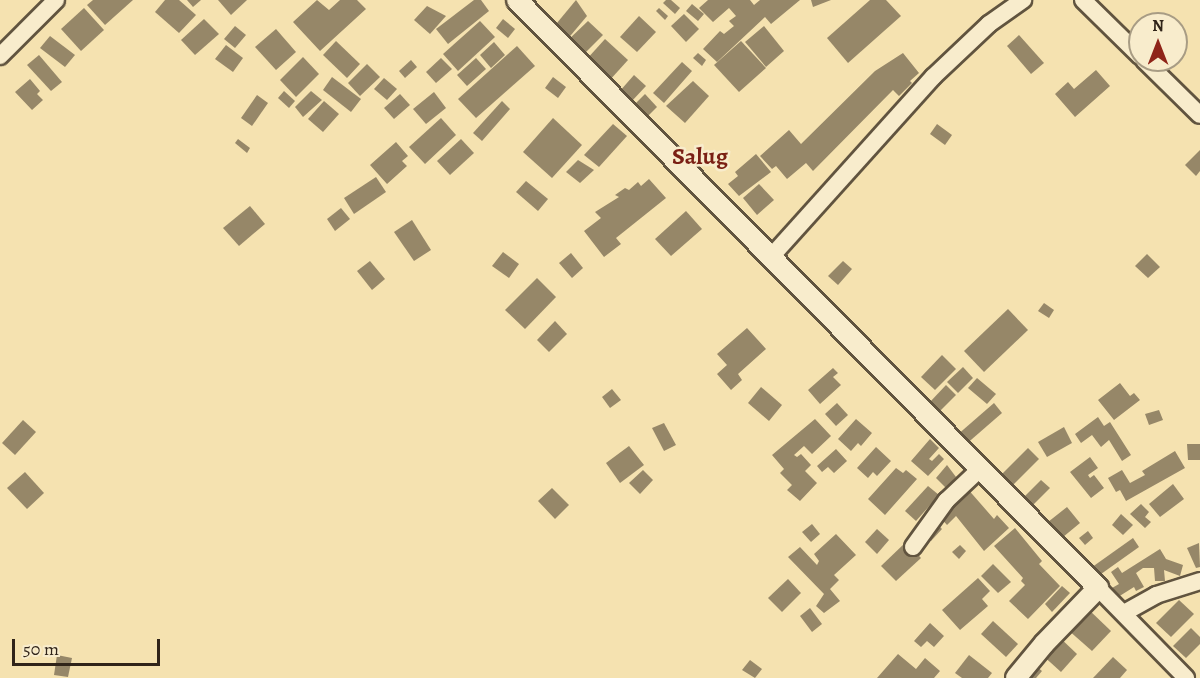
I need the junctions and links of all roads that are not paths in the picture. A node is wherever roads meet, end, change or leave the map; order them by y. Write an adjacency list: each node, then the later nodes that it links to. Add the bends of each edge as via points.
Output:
1 (56, 0): 6 (street)
2 (517, 0): 9 (street)
3 (1022, 0): 9 (street, via 988,24 933,77)
4 (1083, 0): 5 (street)
5 (1128, 44)
6 (0, 56)
7 (1156, 72): 8 (street)
8 (1200, 115)
9 (771, 257): 10 (street)
10 (980, 469): 11 (street, via 946,501); 13 (street)
11 (913, 547)
12 (1200, 581): 14 (street, via 1156,595)
13 (1098, 588): 14 (street); 15 (street)
14 (1124, 614): 16 (street)
15 (1016, 678)
16 (1186, 678)

